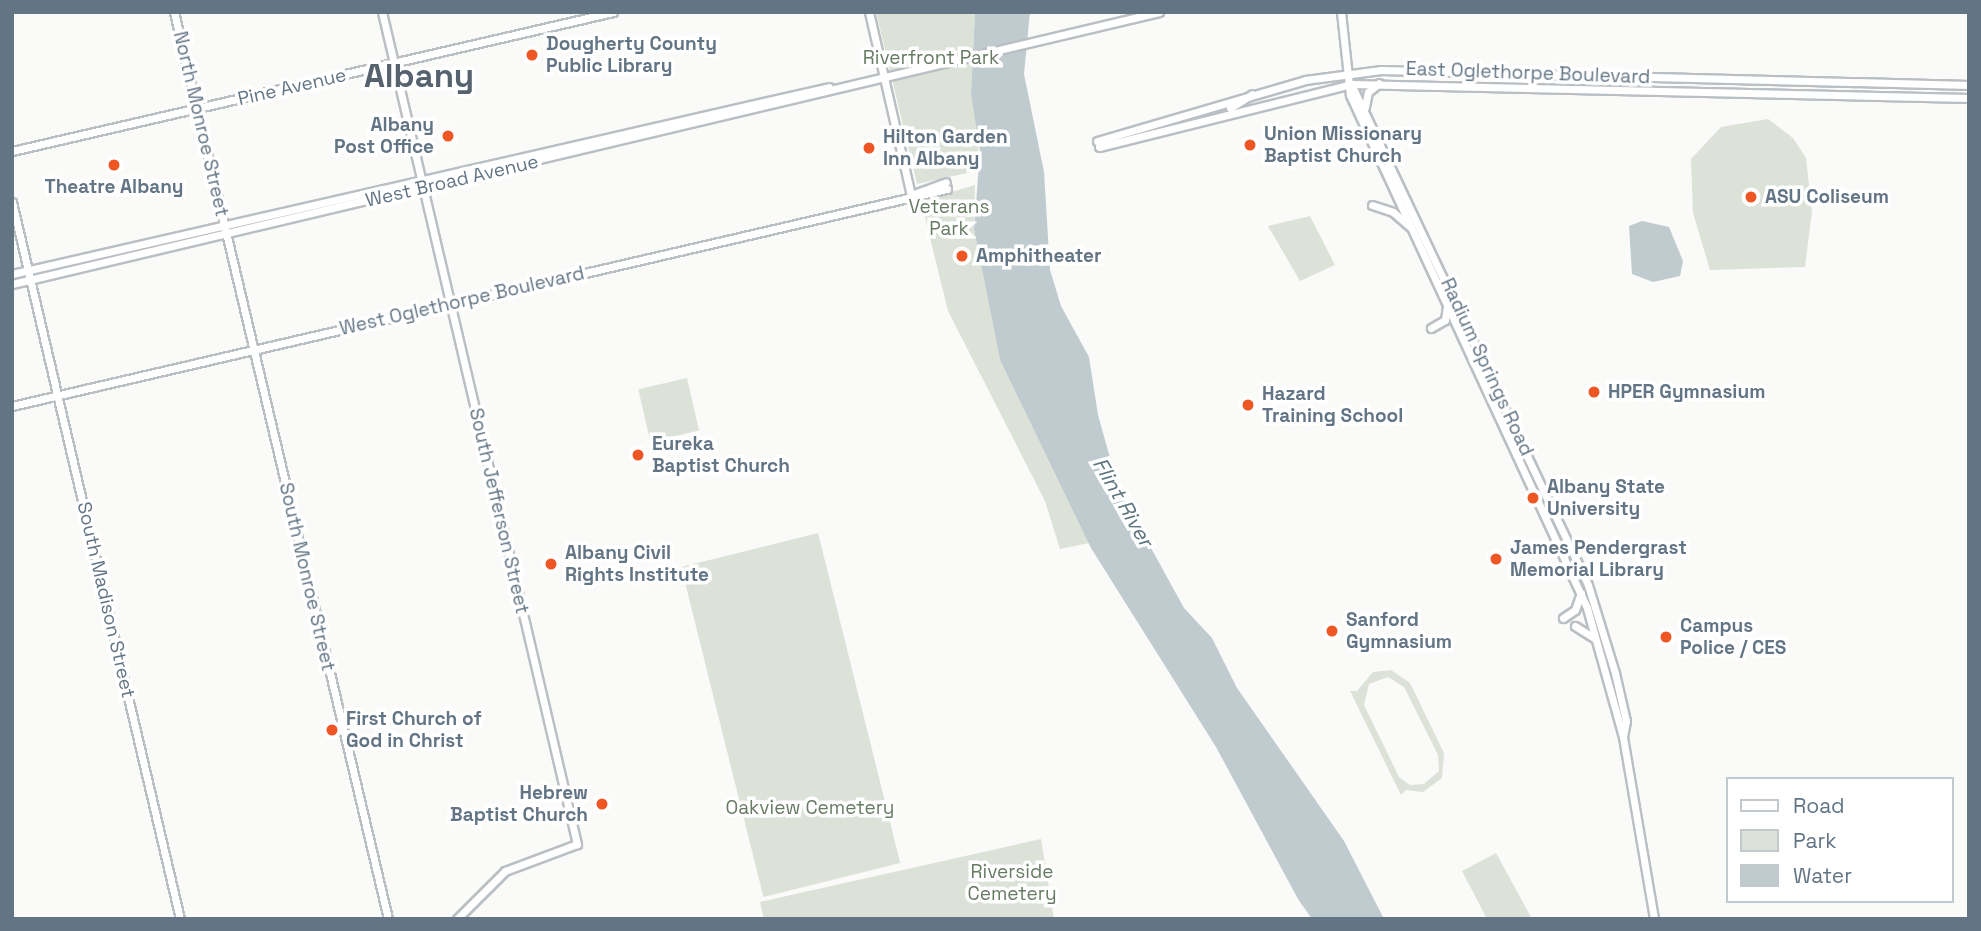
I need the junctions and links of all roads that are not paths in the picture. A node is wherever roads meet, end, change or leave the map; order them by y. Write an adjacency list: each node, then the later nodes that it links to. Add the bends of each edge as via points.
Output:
1 (174, 12): 16 (main road, North Monroe Street)
2 (382, 12): 7 (main road, South Jefferson Street)
3 (613, 12): 7 (main road, Pine Avenue)
4 (869, 12): 9 (main road)
5 (1159, 12): 9 (main road, West Broad Avenue)
6 (1341, 12): 8 (main road, Radium Springs Road)
7 (395, 63): 16 (main road, Pine Avenue); 19 (main road, South Jefferson Street)
8 (1348, 73): 11 (main road, Radium Springs Road); 12 (main road, East Oglethorpe Boulevard, via 1403,69); 13 (main road, East Oglethorpe Boulevard)
9 (886, 76): 19 (main road, West Broad Avenue); 21 (main road, West Broad Avenue); 22 (main road)
10 (1379, 82): 11 (main road, East Oglethorpe Boulevard); 14 (main road, East Oglethorpe Boulevard); 15 (main road, via 1368,92)
11 (1351, 84): 15 (main road, Radium Springs Road); 17 (main road, East Oglethorpe Boulevard); 26 (main road, Radium Springs Road, via 1350,95)
12 (1969, 85)
13 (1252, 94): 17 (main road, via 1247,102); 17 (main road, East Oglethorpe Boulevard, via 1098,144)
14 (1969, 98)
15 (1366, 107): 42 (main road, Radium Springs Road, via 1602,622 1626,721)
16 (197, 108): 18 (main road, Pine Avenue); 25 (main road, North Monroe Street)
17 (1196, 121)
18 (12, 151)
19 (421, 178): 21 (main road, South Jefferson Street); 25 (main road, West Broad Avenue)
20 (946, 186): 22 (main road)
21 (424, 188): 27 (main road, West Broad Avenue); 33 (main road, South Jefferson Street)
22 (911, 195): 33 (main road, West Oglethorpe Boulevard)
23 (12, 202): 28 (main road, South Madison Street)
24 (1372, 205): 26 (main road, via 1393,212)
25 (225, 223): 27 (main road, North Monroe Street); 28 (main road, West Broad Avenue)
26 (1412, 228): 32 (main road, Radium Springs Road)
27 (227, 235): 30 (main road, West Broad Avenue); 35 (main road, South Monroe Street)
28 (29, 269): 29 (main road, West Broad Avenue); 30 (main road, South Madison Street)
29 (12, 274)
30 (31, 280): 31 (main road, West Broad Avenue); 36 (main road, South Madison Street)
31 (12, 284)
32 (1446, 298): 34 (main road, via 1445,320); 38 (main road, Radium Springs Road)
33 (451, 303): 35 (main road, West Oglethorpe Boulevard); 45 (main road, South Jefferson Street, via 577,844 519,863 486,884)
34 (1431, 328)
35 (254, 350): 36 (main road, West Oglethorpe Boulevard); 44 (main road, South Monroe Street)
36 (59, 395): 37 (main road, West Oglethorpe Boulevard); 43 (main road, South Madison Street)
37 (12, 406)
38 (1581, 592): 39 (main road, via 1575,610); 41 (main road, Radium Springs Road)
39 (1563, 618)
40 (1575, 626): 41 (main road)
41 (1598, 642): 42 (main road, Radium Springs Road)
42 (1623, 737): 46 (main road, Radium Springs Road)
43 (180, 919)
44 (388, 919)
45 (457, 919)
46 (1654, 919)

